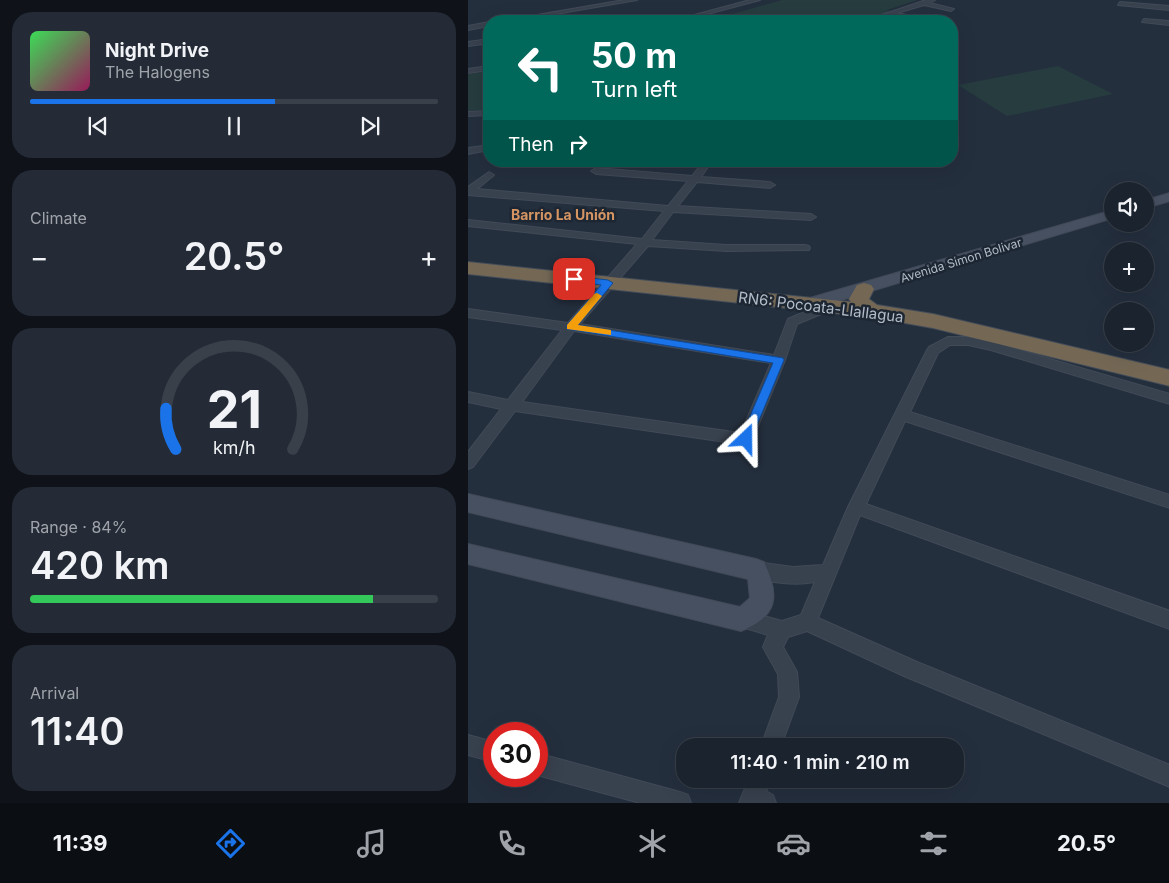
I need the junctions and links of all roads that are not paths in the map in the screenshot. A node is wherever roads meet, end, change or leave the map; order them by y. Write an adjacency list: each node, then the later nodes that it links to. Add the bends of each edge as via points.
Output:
1 (634, 0): 11 (street)
2 (744, 0): 17 (street)
3 (757, 0): 18 (street)
4 (766, 0): 19 (street)
5 (932, 0): 6 (street)
6 (924, 3): 10 (street); 12 (street)
7 (1151, 3): 8 (street); 9 (street)
8 (1120, 4)
9 (1170, 8)
10 (951, 9)
11 (552, 13): 14 (street); 15 (street)
12 (891, 13): 20 (street); 21 (street)
13 (678, 14): 16 (street)
14 (540, 15)
15 (554, 15)
16 (682, 15)
17 (689, 15)
18 (698, 15)
19 (712, 15)
20 (885, 15)
21 (900, 15)
22 (1144, 21): 23 (street)
23 (1170, 23)
24 (483, 25): 25 (street)
25 (468, 28)
26 (483, 42): 27 (street)
27 (468, 44)
28 (483, 69): 29 (street)
29 (468, 71)
30 (483, 113): 31 (street)
31 (468, 114)
32 (469, 148): 33 (street)
33 (483, 148)
34 (704, 167): 37 (street)
35 (596, 171): 37 (street)
36 (489, 175): 39 (street)
37 (695, 179): 38 (street); 42 (street)
38 (770, 185)
39 (468, 191): 42 (street)
40 (1170, 197): 41 (main road)
41 (1154, 202)
42 (672, 209): 43 (street); 46 (street)
43 (811, 217)
44 (1104, 217): 50 (main road, Avenida Simon Bolivar)
45 (468, 224): 46 (street)
46 (646, 242): 47 (street, via 726,249); 49 (street)
47 (806, 248)
48 (468, 268): 49 (highway, RN6: Pocoata-Llallagua)
49 (608, 283): 51 (highway, RN6: Pocoata-Llallagua); 54 (street)
50 (864, 289): 51 (main road, Avenida Simon Bolivar); 52 (highway, via 859,299)
51 (819, 305): 52 (highway, RN6: Pocoata-Llallagua); 55 (street, via 792,322)
52 (871, 312): 56 (highway, RN6: Pocoata-Llallagua, via 933,321)
53 (468, 313): 54 (street)
54 (571, 327): 55 (street); 59 (street)
55 (779, 360): 59 (street, via 746,439)
56 (1170, 378)
57 (468, 397): 59 (street)
58 (1170, 399): 60 (street, via 992,346 948,341 933,350)
59 (513, 406): 61 (street)
60 (902, 414): 62 (street); 64 (street)
61 (468, 463)
62 (1170, 502)
63 (468, 503): 66 (main road)
64 (856, 507): 67 (street); 69 (street)
65 (468, 554): 68 (street)
66 (756, 570): 67 (street, via 811,576); 68 (street, via 763,585 763,597 754,613)
67 (829, 571): 70 (street)
68 (741, 619): 71 (street)
69 (1170, 620)
70 (807, 622): 71 (street); 76 (street, via 911,669)
71 (782, 630): 72 (street, via 772,647 787,672 789,697)
72 (774, 738)
73 (468, 745): 74 (street)
74 (483, 749)
75 (548, 767): 77 (street)
76 (1170, 776)
77 (680, 803)

